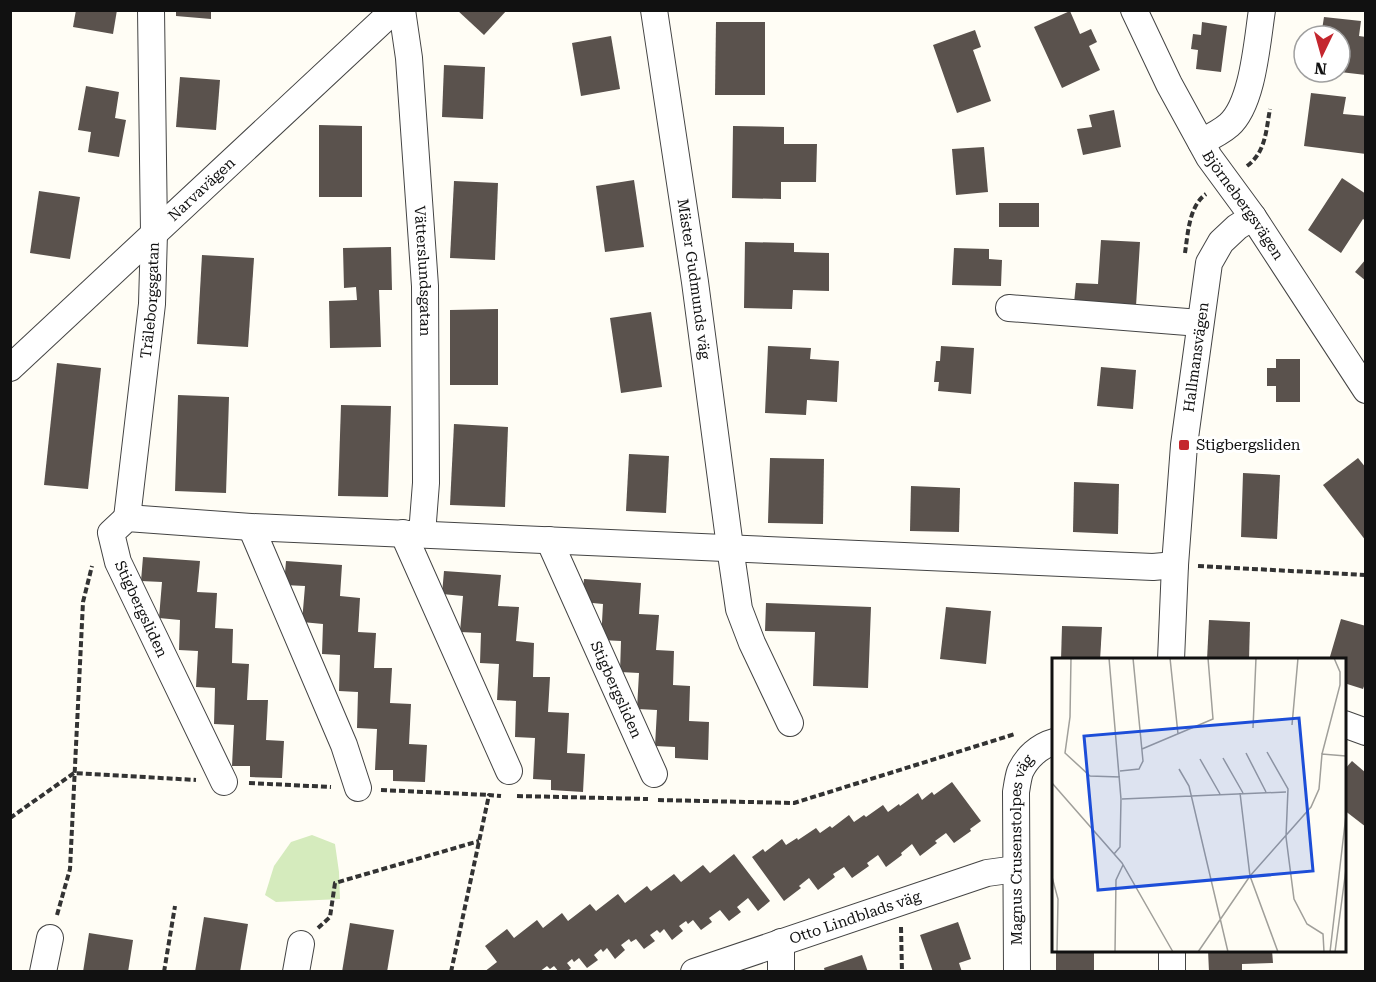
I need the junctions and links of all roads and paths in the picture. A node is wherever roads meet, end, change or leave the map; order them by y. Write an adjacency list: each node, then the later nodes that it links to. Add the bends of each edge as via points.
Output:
1 (151, 10): 9 (street, Träleborgsgatan)
2 (394, 10): 9 (street, Narvavägen)
3 (402, 10): 16 (street, Vätterslundsgatan, via 410,58 425,286 426,483)
4 (654, 10): 18 (street, Mäster Gudmunds väg)
5 (1134, 10): 7 (street, Björnebergsvägen)
6 (1262, 10): 7 (street, via 1244,103 1230,124)
7 (1201, 142): 8 (street, Björnebergsvägen)
8 (1253, 217): 11 (street, Hallmansvägen, via 1221,242 1209,263); 13 (street, Björnebergsvägen)
9 (154, 233): 12 (street, Narvavägen); 14 (street, Träleborgsgatan, via 152,304)
10 (1009, 308): 11 (street)
11 (1200, 323): 20 (street, Hallmansvägen)
12 (10, 368)
13 (1363, 383)
14 (127, 518): 15 (street); 29 (street, Stigbergsliden, via 111,533 118,562)
15 (251, 527): 16 (street); 31 (street, via 344,745)
16 (412, 533): 17 (street); 30 (street)
17 (549, 540): 18 (street); 28 (street, Stigbergsliden)
18 (730, 548): 20 (street); 23 (street, via 740,609)
19 (94, 559): 27 (path, via 84,602)
20 (1174, 565): 21 (path); 22 (street, Hallmansvägen)
21 (1365, 575)
22 (1171, 658)
23 (790, 723)
24 (1346, 725): 25 (street)
25 (1365, 732)
26 (1047, 745): 30 (path, via 1020,732 794,803); 36 (street, Magnus Crusenstolpes väg, via 1031,755 1021,771 1016,792)
27 (74, 773): 29 (path); 34 (path); 39 (path, via 70,869)
28 (654, 774)
29 (224, 782): 31 (path)
30 (504, 784): 32 (path)
31 (358, 788): 32 (path)
32 (489, 795): 33 (path); 35 (path)
33 (501, 795)
34 (10, 818)
35 (479, 841): 41 (path, via 336,883 330,917); 46 (path)
36 (1016, 869): 37 (street, Otto Lindblads väg, via 987,873); 50 (street, Magnus Crusenstolpes väg)
37 (900, 902): 40 (street, Otto Lindblads väg); 49 (path)
38 (175, 906): 44 (path)
39 (50, 938): 43 (street)
40 (780, 942): 47 (street, Otto Lindblads väg); 48 (street)
41 (301, 944): 45 (street)
42 (1172, 952): 51 (street)
43 (43, 972)
44 (164, 972)
45 (296, 972)
46 (451, 972)
47 (694, 972)
48 (781, 972)
49 (902, 972)
50 (1017, 972)
51 (1172, 972)

